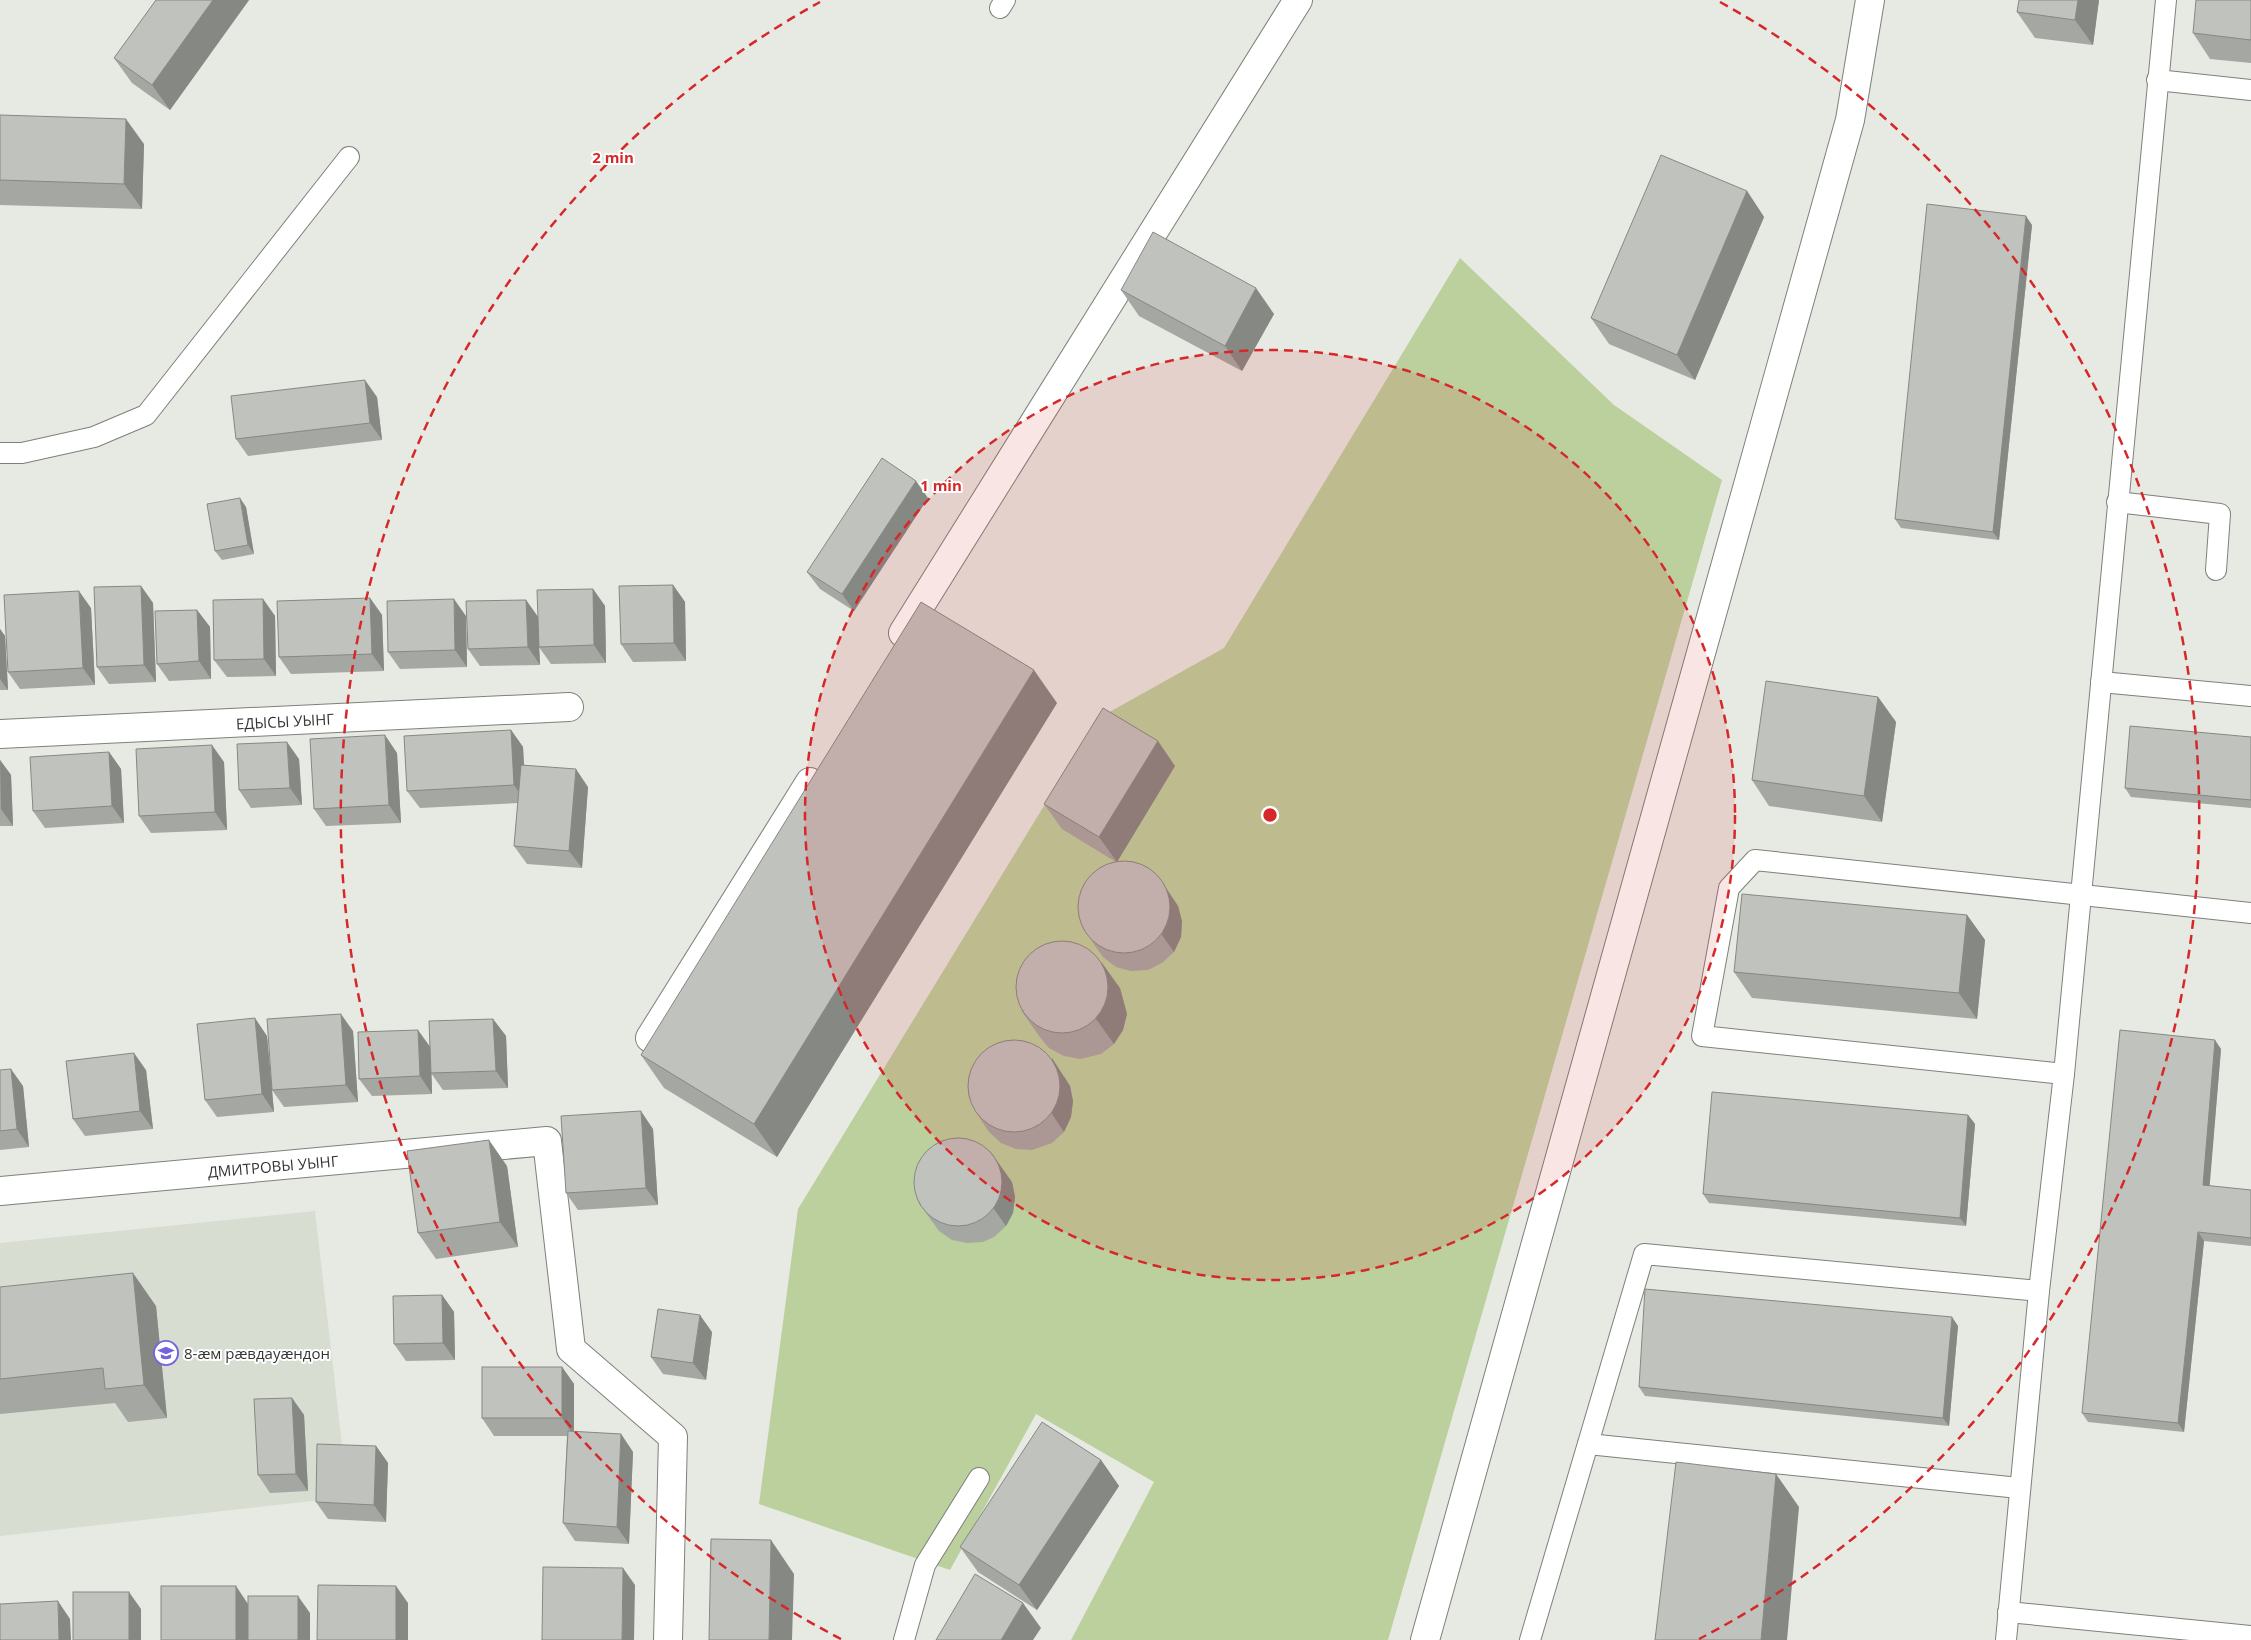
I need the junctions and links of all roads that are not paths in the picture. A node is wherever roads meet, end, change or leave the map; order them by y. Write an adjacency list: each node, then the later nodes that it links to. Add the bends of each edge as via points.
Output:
1 (1298, 0): 10 (street)
2 (1870, 0): 29 (street, via 1850,120)
3 (2166, 0): 4 (lane)
4 (2157, 80): 5 (lane); 8 (lane)
5 (2251, 90)
6 (349, 157): 7 (lane, via 146,415 94,438 22,453)
7 (0, 453)
8 (2117, 502): 9 (lane, via 2220,514); 11 (lane)
9 (2216, 570)
10 (887, 658)
11 (2101, 682): 12 (lane); 16 (lane)
12 (2251, 696)
13 (569, 707): 14 (street, ЕДЫСЫ УЫНГ)
14 (0, 734)
15 (824, 759): 18 (street)
16 (2080, 896): 17 (lane); 19 (lane); 19 (lane, via 1755,860 1729,888 1702,1036)
17 (2251, 913)
18 (650, 1038)
19 (2064, 1074): 21 (lane)
20 (0, 1191): 27 (street, ДМИТРОВЫ УЫНГ, via 546,1142 572,1349 673,1437)
21 (2039, 1290): 22 (lane, via 1644,1254); 24 (lane)
22 (1588, 1444): 24 (lane); 30 (lane)
23 (979, 1478): 28 (lane, via 925,1565)
24 (2019, 1488): 25 (lane)
25 (2008, 1612): 26 (lane); 31 (lane)
26 (2251, 1636)
27 (668, 1640)
28 (904, 1640)
29 (1425, 1640)
30 (1530, 1640)
31 (2006, 1640)

